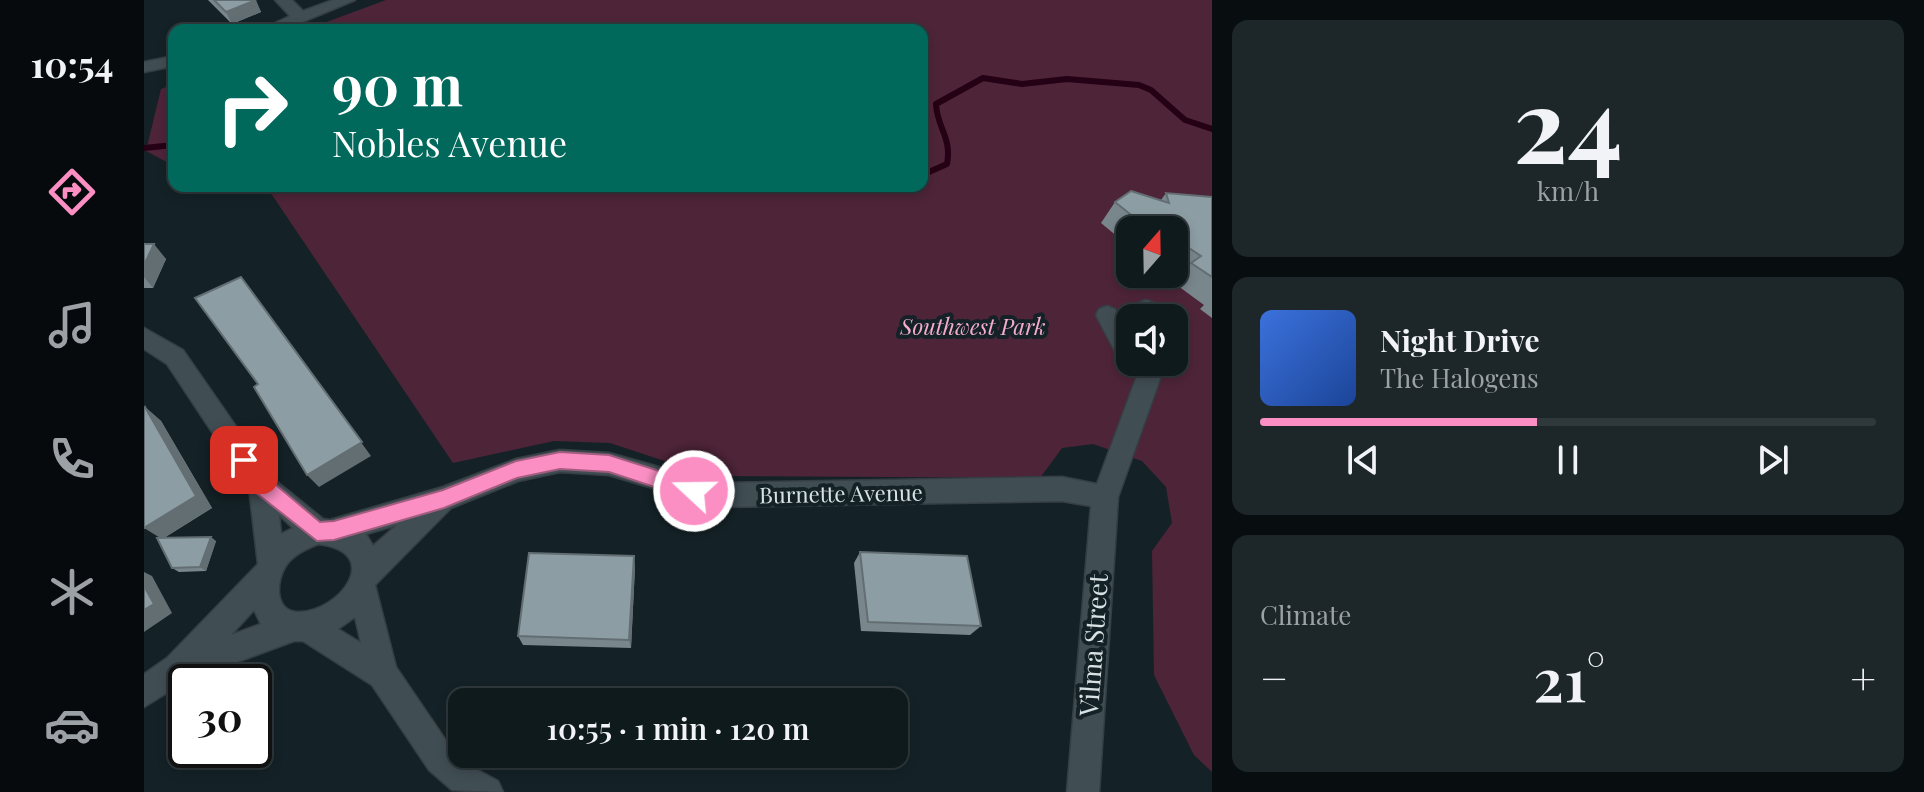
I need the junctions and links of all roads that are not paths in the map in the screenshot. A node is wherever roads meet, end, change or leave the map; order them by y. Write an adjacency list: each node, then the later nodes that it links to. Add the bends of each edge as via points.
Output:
1 (283, 0): 3 (street)
2 (347, 0): 3 (street)
3 (301, 18): 4 (street)
4 (284, 24)
5 (168, 62): 6 (street)
6 (144, 67)
7 (1107, 315): 8 (street)
8 (1116, 332)
9 (144, 337): 11 (street, via 175,357)
10 (1148, 376): 12 (street, Vilma Street)
11 (262, 485): 14 (street); 15 (street)
12 (1105, 497): 13 (street, Burnette Avenue, via 1062,489 716,495 609,464 560,461 516,470); 24 (street, Vilma Street)
13 (444, 499): 14 (street, Burnette Avenue); 16 (street, Burnette Avenue)
14 (325, 531): 15 (street, via 284,548); 16 (street, via 348,535 359,545 365,557)
15 (268, 572): 17 (street, via 263,597 268,611 278,621); 18 (street)
16 (364, 579): 17 (street, via 340,614); 20 (street)
17 (300, 627): 19 (street); 20 (street)
18 (183, 664)
19 (193, 664)
20 (383, 674): 23 (street, via 440,759)
21 (168, 676): 22 (street)
22 (144, 692)
23 (487, 792)
24 (1083, 792)

